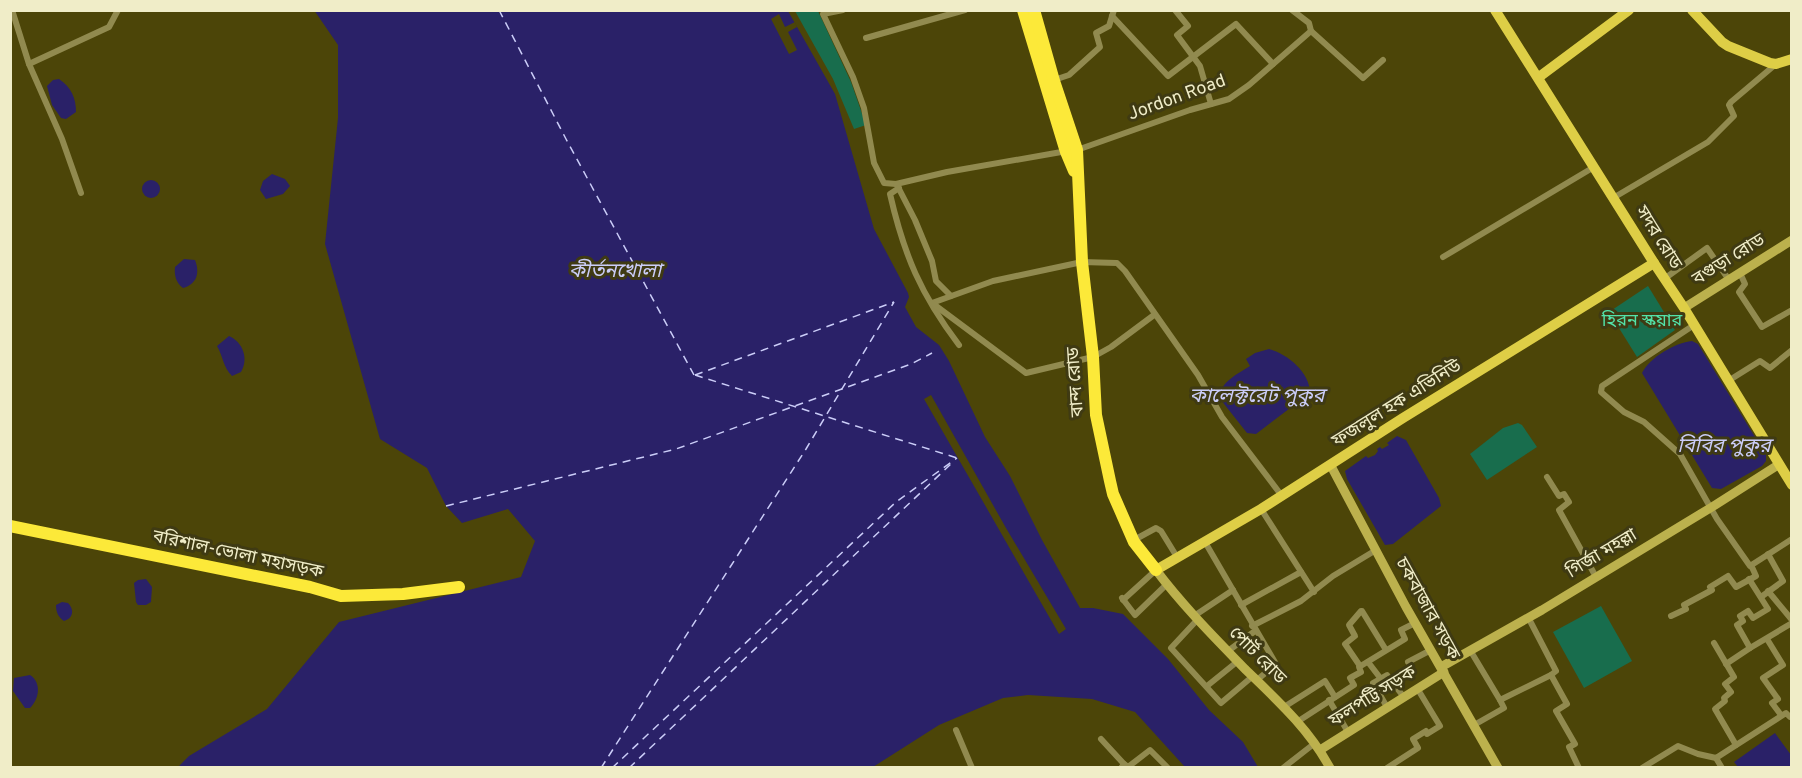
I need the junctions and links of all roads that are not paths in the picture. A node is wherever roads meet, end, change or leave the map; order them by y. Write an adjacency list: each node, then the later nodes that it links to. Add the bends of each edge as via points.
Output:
1 (12, 10): 18 (street)
2 (118, 10): 18 (street, via 109,27)
3 (843, 10): 26 (street, via 823,15 857,87 874,163 884,183)
4 (965, 10): 14 (street)
5 (1023, 10): 24 (highway, বান্দ রোড)
6 (1034, 10): 22 (highway, বান্দ রোড)
7 (1175, 10): 15 (street, via 1188,26 1177,35)
8 (1292, 10): 13 (street, via 1309,23)
9 (1495, 10): 21 (main road, সদর রোড)
10 (1629, 10): 21 (main road)
11 (1692, 10): 20 (main road, via 1722,42)
12 (1113, 13): 15 (street, via 1168,76); 22 (street, via 1109,26 1095,33 1100,47 1069,75)
13 (1311, 31): 17 (street, via 1363,78); 19 (street, Jordon Road)
14 (866, 38)
15 (1194, 58): 19 (street, via 1236,24); 23 (street)
16 (1791, 59): 20 (main road)
17 (1383, 60)
18 (30, 64): 27 (street)
19 (1274, 64): 23 (street, Jordon Road, via 1229,99)
20 (1776, 64): 28 (street, via 1731,102 1734,116 1708,142)
21 (1539, 77): 25 (main road, সদর রোড)
22 (1054, 81): 24 (highway, বান্দ রোড)
23 (1211, 104): 24 (street, Jordon Road)
24 (1071, 151): 26 (street, Jordon Road, via 947,172); 31 (highway, বান্দ রোড, via 1077,178)
25 (1594, 167): 28 (main road, সদর রোড); 30 (street)
26 (897, 186): 36 (street, via 932,261 936,281); 37 (street, via 890,194 898,231 922,291)
27 (81, 193)
28 (1613, 198): 32 (main road, সদর রোড)
29 (1791, 240): 33 (main road, বগুড়া রোড)
30 (1443, 257)
31 (1082, 262): 36 (street, via 993,281); 40 (street, via 1117,263); 44 (highway, বান্দ রোড)
32 (1654, 263): 34 (main road, সদর রোড); 47 (main road, ফজলুল হক এভিনিউ)
33 (1740, 273): 35 (main road, বগুড়া রোড); 39 (street, via 1745,284 1739,292 1762,327)
34 (1664, 279): 35 (street, via 1707,248); 38 (main road, সদর রোড)
35 (1729, 280): 38 (main road, বগুড়া রোড)
36 (951, 296): 37 (street)
37 (932, 303): 42 (street); 44 (street, via 1026,373)
38 (1684, 308): 41 (main road, সদর রোড)
39 (1791, 310)
40 (1154, 315): 44 (street); 50 (street, via 1198,375 1222,417)
41 (1694, 325): 45 (main road, সদর রোড); 51 (street, via 1600,389 1605,398 1644,422 1680,454)
42 (959, 345)
43 (1791, 350): 45 (street, via 1770,368 1760,361)
44 (1093, 357): 55 (highway, বান্দ রোড, via 1096,415 1111,487)
45 (1728, 381): 46 (main road, সদর রোড)
46 (1778, 465): 49 (main road, সদর রোড); 51 (main road, গির্জা মহল্লা)
47 (1331, 466): 50 (main road, ফজলুল হক এভিনিউ); 57 (main road, চকবাজার সড়ক)
48 (1547, 477): 63 (street, via 1559,496 1564,494 1569,502 1559,510)
49 (1791, 485)
50 (1282, 496): 52 (main road, ফজলুল হক এভিনিউ)
51 (1712, 507): 60 (street); 63 (main road, গির্জা মহল্লা)
52 (1261, 510): 56 (main road, ফজলুল হক এভিনিউ); 62 (street)
53 (10, 526): 66 (highway, বরিশাল-ভোলা মহাসড়ক, via 341,596)
54 (1791, 539): 58 (street)
55 (1133, 541): 59 (street, via 1156,528); 61 (highway, বান্দ রোড)
56 (1205, 542): 59 (main road, ফজলুল হক এভিনিউ); 67 (street)
57 (1376, 550): 69 (street); 75 (main road, চকবাজার সড়ক)
58 (1768, 554): 60 (street); 68 (street, via 1783,581)
59 (1178, 558): 61 (main road, ফজলুল হক এভিনিউ)
60 (1751, 565): 64 (street, via 1756,576)
61 (1156, 570): 65 (main road, পোর্ট রোড); 65 (street, via 1122,599 1135,615)
62 (1301, 572): 69 (street); 71 (street)
63 (1596, 577): 74 (main road, গির্জা মহল্লা)
64 (1749, 579): 70 (street); 72 (street, via 1736,587 1728,576)
65 (1167, 584): 73 (main road, পোর্ট রোড)
66 (459, 587)
67 (1233, 591): 71 (street); 73 (street)
68 (1768, 591): 70 (street); 76 (street)
69 (1314, 592): 77 (street)
70 (1761, 597): 80 (street, via 1768,609 1753,618 1748,611 1740,616 1743,621 1737,625)
71 (1241, 605): 77 (street)
72 (1671, 616)
73 (1196, 617): 84 (main road, পোর্ট রোড); 94 (street, via 1171,648)
74 (1528, 617): 83 (main road, গির্জা মহল্লা); 91 (street, via 1556,671)
75 (1415, 623): 81 (street, via 1401,630 1404,639); 82 (main road, চকবাজার সড়ক)
76 (1791, 623): 78 (street)
77 (1253, 628): 84 (street); 92 (street, via 1276,664)
78 (1767, 639): 80 (street); 101 (street, via 1783,665 1763,678 1778,699 1772,703)
79 (1714, 643): 88 (street)
80 (1750, 648): 88 (street)
81 (1386, 650): 86 (street); 89 (street, via 1361,611 1349,625 1355,636 1345,644)
82 (1431, 650): 87 (street); 90 (main road, চকবাজার সড়ক)
83 (1470, 650): 90 (main road, গির্জা মহল্লা); 98 (street)
84 (1228, 651): 85 (main road, পোর্ট রোড)
85 (1238, 661): 92 (main road, পোর্ট রোড); 94 (street)
86 (1368, 662): 89 (street); 93 (street)
87 (1408, 662)
88 (1726, 664): 108 (street, via 1734,677 1725,684 1731,692 1714,709)
89 (1360, 666): 97 (street, via 1361,672 1350,678 1354,685)
90 (1442, 670): 95 (main road, ফলপট্টি সড়ক); 104 (main road, চকবাজার সড়ক)
91 (1551, 675): 98 (street); 119 (street, via 1567,704 1556,711 1575,744 1569,747)
92 (1255, 678): 94 (street, via 1221,703); 99 (main road, পোর্ট রোড)
93 (1381, 679): 96 (street, via 1387,675); 100 (street, via 1373,683)
94 (1207, 686)
95 (1416, 688): 96 (main road, ফলপট্টি সড়ক); 117 (street, via 1440,726 1413,739 1418,748)
96 (1403, 696): 100 (main road, ফলপট্টি সড়ক)
97 (1332, 698): 99 (street, via 1325,681); 103 (street); 106 (street)
98 (1500, 700): 104 (street, via 1504,708)
99 (1284, 707): 103 (main road, পোর্ট রোড)
100 (1387, 707): 106 (main road, ফলপট্টি সড়ক)
101 (1782, 715): 102 (street); 108 (street)
102 (1791, 716)
103 (1297, 722): 109 (main road, পোর্ট রোড)
104 (1474, 725): 118 (main road, চকবাজার সড়ক)
105 (956, 730): 113 (street)
106 (1348, 732): 109 (main road, ফলপট্টি সড়ক)
107 (1101, 739): 111 (street)
108 (1736, 745): 110 (street)
109 (1317, 747): 115 (street); 116 (main road, পোর্ট রোড)
110 (1716, 758): 112 (street, via 1678,746); 120 (street)
111 (1123, 766): 114 (street, via 1150,750)
112 (1647, 766)
113 (972, 768)
114 (1168, 768)
115 (1283, 768)
116 (1330, 768)
117 (1387, 768)
118 (1498, 768)
119 (1579, 768)
120 (1722, 768)

